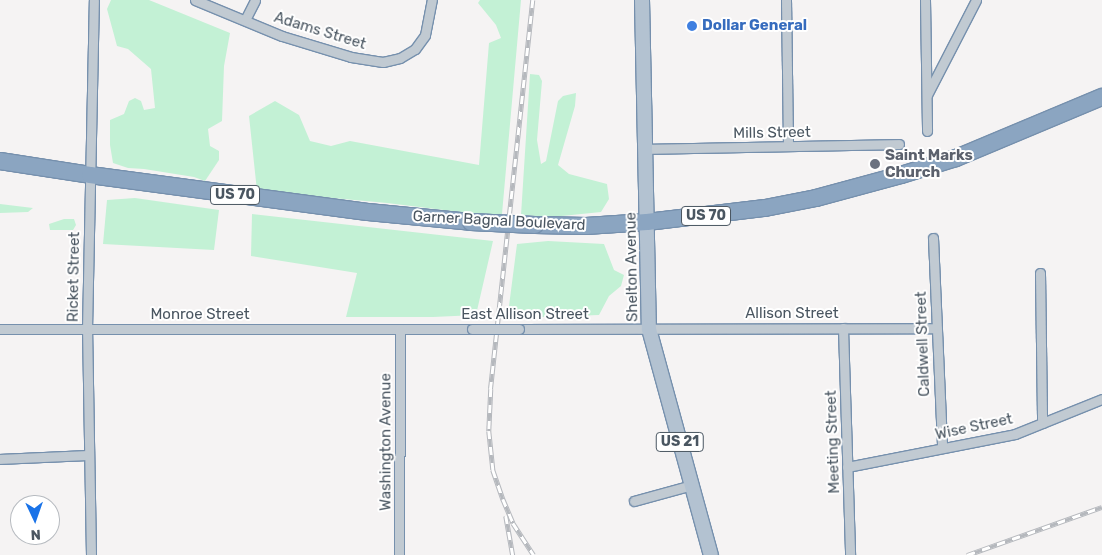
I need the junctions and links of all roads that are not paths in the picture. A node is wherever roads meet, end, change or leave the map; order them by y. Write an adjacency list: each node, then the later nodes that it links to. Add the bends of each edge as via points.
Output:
1 (94, 0): 17 (street, Ricket Street)
2 (195, 0): 9 (street, Adams Street)
3 (255, 0): 9 (street)
4 (432, 0): 9 (street, Adams Street, via 425,35 415,49 400,58 383,62 321,48)
5 (642, 0): 15 (main road, Shelton Avenue / US 21)
6 (786, 0): 14 (street)
7 (926, 0): 10 (street)
8 (976, 0): 10 (street)
9 (245, 20)
10 (927, 96): 12 (street)
11 (1102, 97): 18 (highway, Garner Bagnal Boulevard / US 70, via 983,148 901,176 765,208)
12 (927, 132)
13 (899, 144): 14 (street, Mills Street)
14 (788, 146): 15 (street, Mills Street)
15 (646, 149): 18 (main road, Shelton Avenue / US 21)
16 (0, 161): 17 (highway, Garner Bagnal Boulevard / US 70)
17 (90, 176): 18 (highway, Garner Bagnal Boulevard / US 70, bridge, via 471,222 586,226); 24 (street, Ricket Street)
18 (647, 222): 26 (main road, Shelton Avenue / US 21)
19 (933, 238): 22 (street, Caldwell Street)
20 (1040, 273): 28 (street)
21 (843, 328): 22 (street, Allison Street); 26 (street, Allison Street); 32 (street, Meeting Street)
22 (936, 328): 29 (street, Caldwell Street)
23 (0, 329): 24 (street, Monroe Street)
24 (87, 329): 25 (street, Monroe Street); 30 (street, Ricket Street)
25 (400, 329): 26 (street, East Allison Street, bridge); 36 (street, Washington Avenue)
26 (649, 329): 33 (main road, Shelton Avenue / US 21)
27 (1102, 399): 28 (street, Wise Street)
28 (1042, 423): 29 (street, Wise Street, via 1009,435)
29 (942, 448): 32 (street, Wise Street)
30 (89, 455): 31 (street); 35 (street, Ricket Street)
31 (0, 459)
32 (847, 467): 38 (street, Meeting Street)
33 (692, 485): 34 (street); 37 (main road, Shelton Avenue / US 21)
34 (634, 501)
35 (91, 555)
36 (400, 555)
37 (710, 555)
38 (850, 555)

